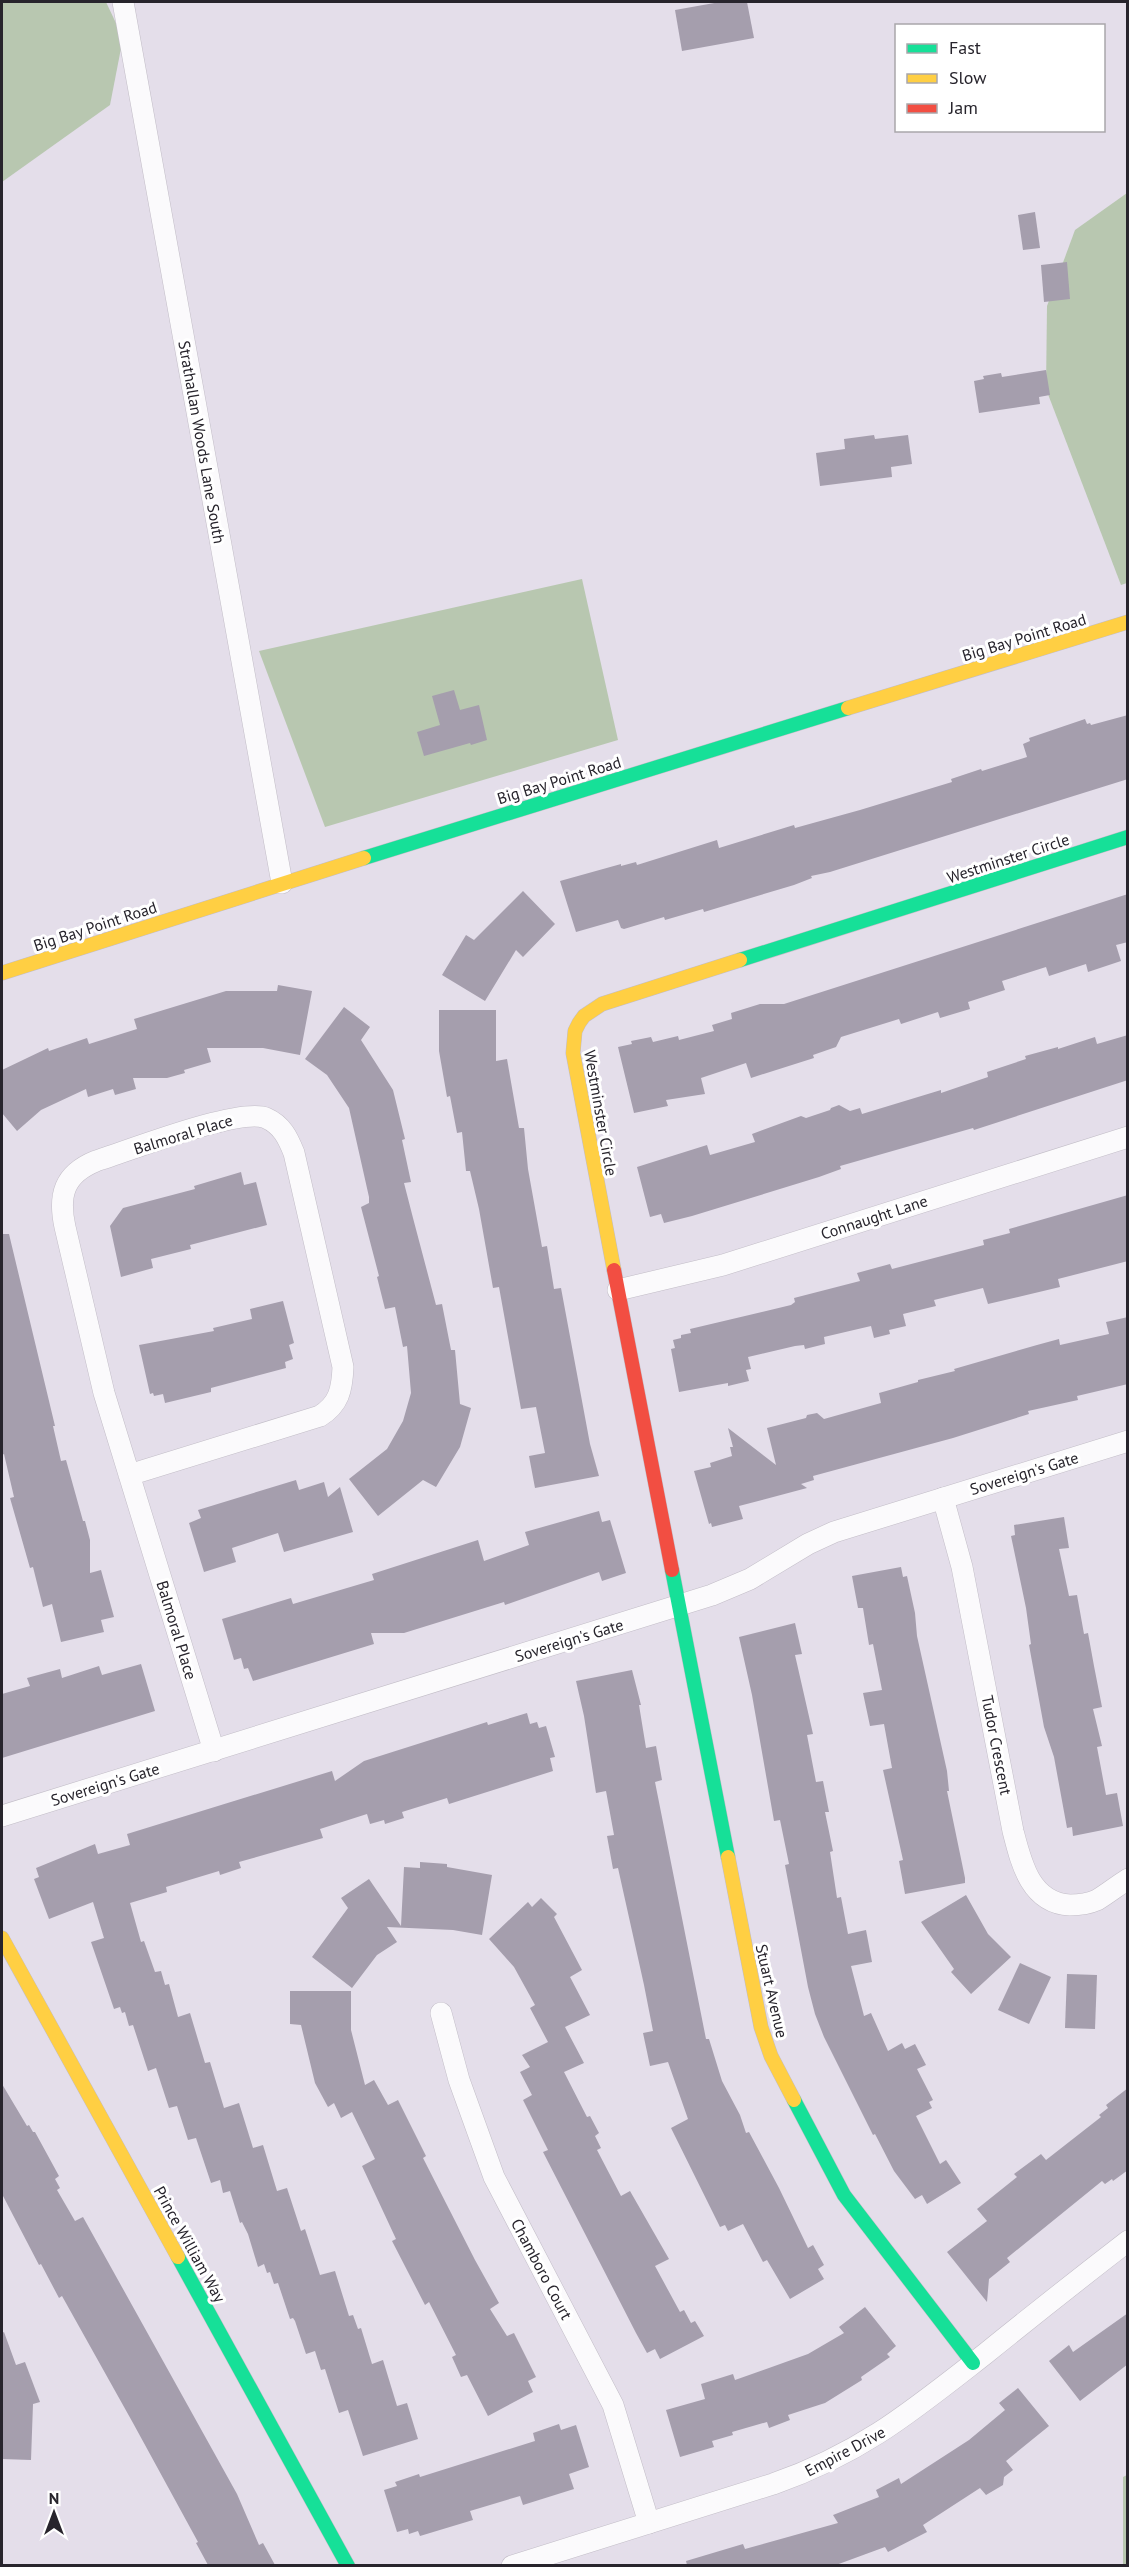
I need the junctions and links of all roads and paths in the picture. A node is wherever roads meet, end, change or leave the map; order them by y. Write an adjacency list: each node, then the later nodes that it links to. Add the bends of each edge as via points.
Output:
1 (123, 2): 4 (street, Strathallan Woods Lane South)
2 (1128, 622): 4 (street, Big Bay Point Road)
3 (1128, 837): 7 (street, Westminster Circle, via 591,1008 578,1023 572,1044 574,1067)
4 (282, 883): 5 (street, Big Bay Point Road)
5 (2, 973)
6 (1128, 1137): 7 (street, Connaught Lane, via 723,1265)
7 (618, 1290): 11 (street, Westminster Circle)
8 (1128, 1441): 10 (street, Sovereign's Gate)
9 (129, 1475): 9 (street, Balmoral Place, via 320,1416 337,1402 343,1367 294,1154 278,1125 264,1117 235,1117 96,1161 76,1171 65,1190 65,1227 104,1393); 12 (street, Balmoral Place)
10 (943, 1498): 11 (street, Sovereign's Gate, via 827,1534 750,1579); 14 (street, Tudor Crescent, via 962,1567 1013,1830 1033,1886 1046,1898 1063,1905 1080,1905 1096,1900)
11 (679, 1605): 12 (street, Sovereign's Gate); 18 (street, Stuart Avenue, via 753,1989 771,2056 844,2196)
12 (214, 1751): 13 (street, Sovereign's Gate)
13 (2, 1816)
14 (1128, 1879)
15 (2, 1938): 20 (street, Prince William Way)
16 (441, 2013): 19 (street, Chamboro Court, via 459,2080 494,2176 613,2405)
17 (1128, 2241): 18 (street, Empire Drive)
18 (973, 2363): 19 (street, Empire Drive, via 895,2424 821,2466)
19 (650, 2523): 21 (street, Empire Drive)
20 (348, 2565)
21 (512, 2565)

